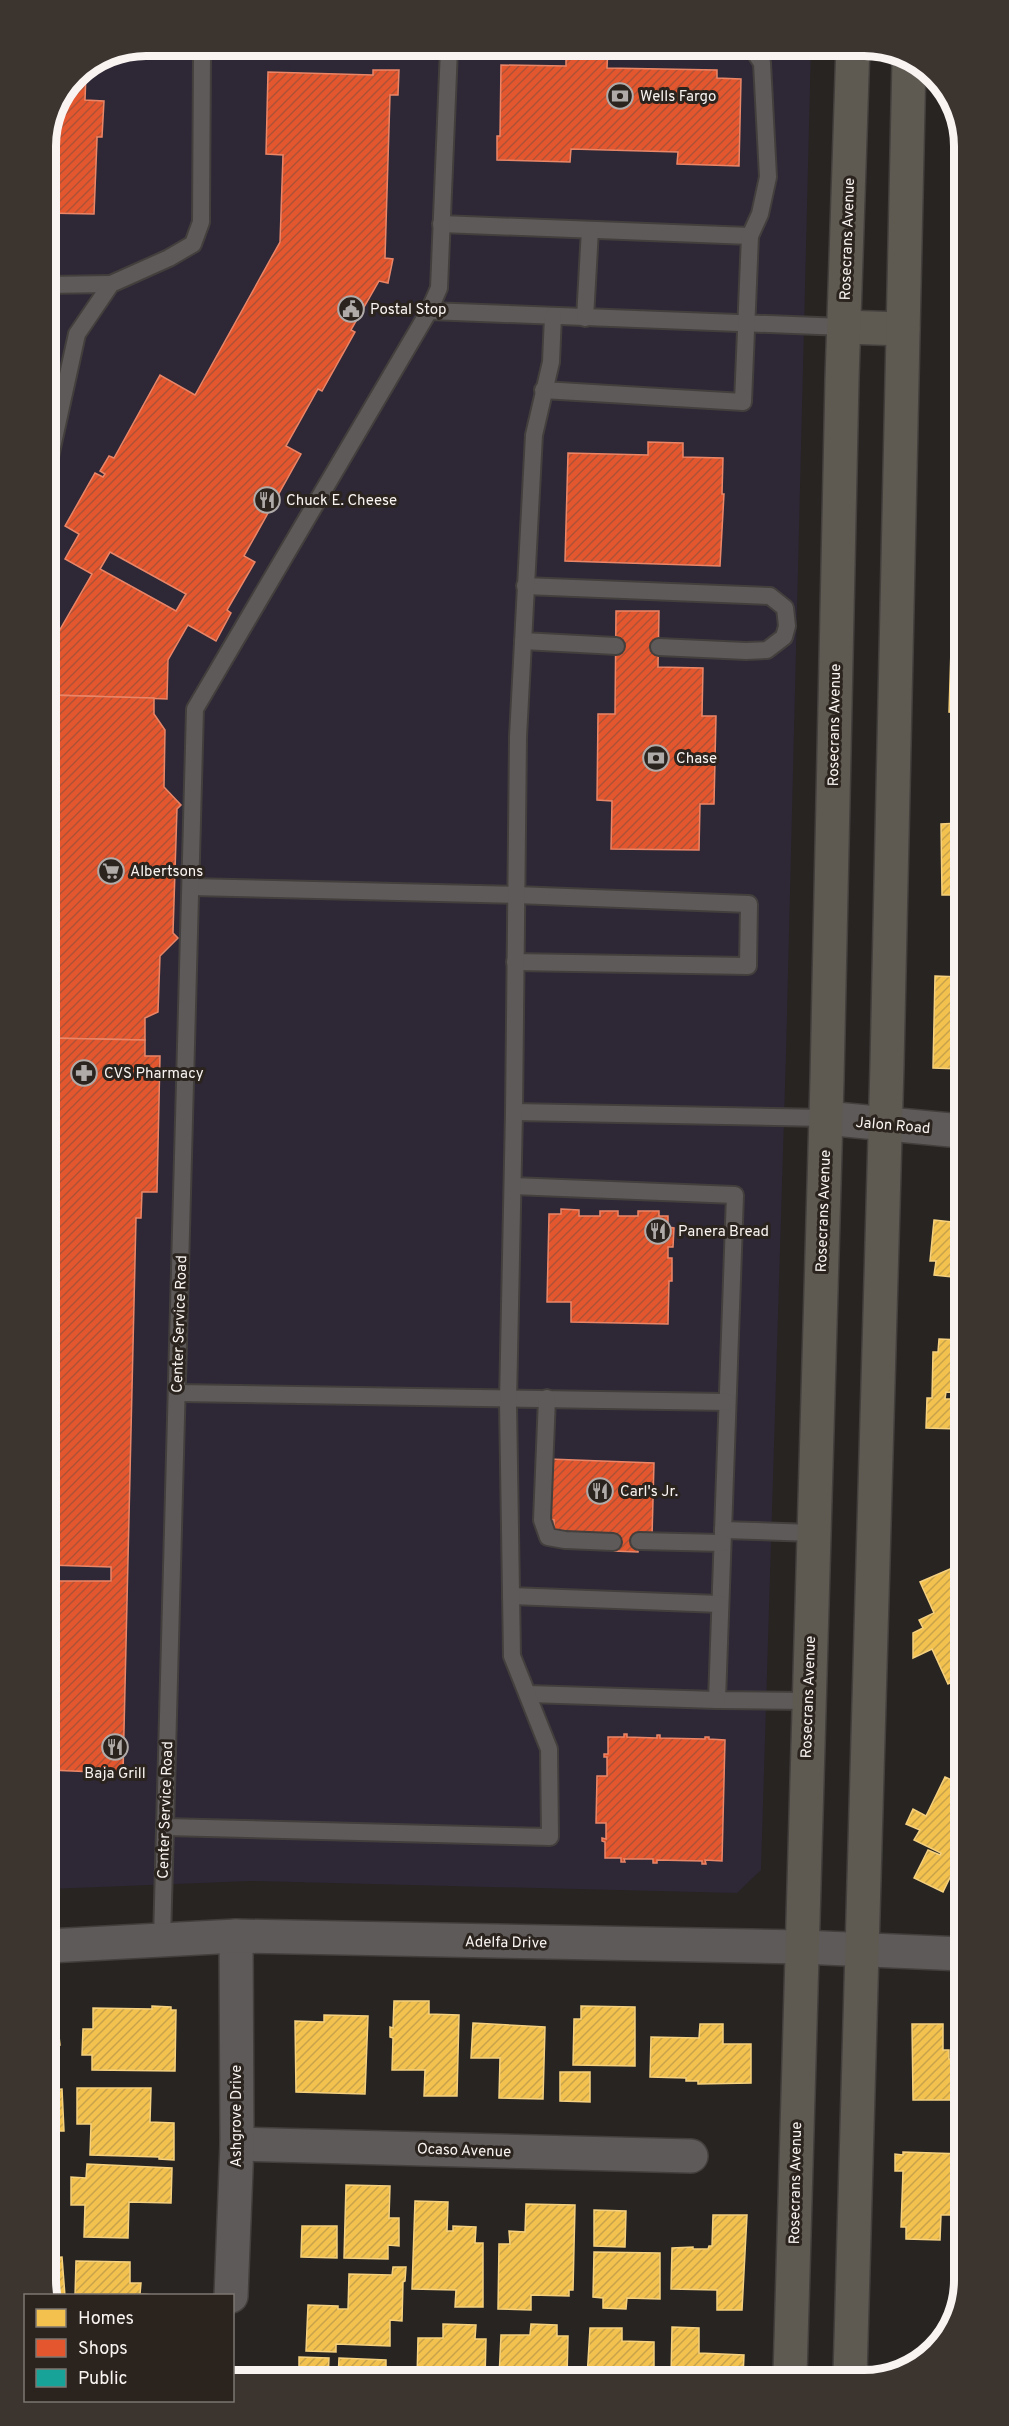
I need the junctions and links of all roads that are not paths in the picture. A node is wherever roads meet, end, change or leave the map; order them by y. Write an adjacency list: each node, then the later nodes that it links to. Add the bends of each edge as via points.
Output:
1 (202, 56): 9 (lane, via 201,222 193,244)
2 (449, 56): 6 (lane)
3 (757, 56): 8 (lane, via 762,63 768,177 760,214)
4 (853, 56): 15 (main road, Rosecrans Avenue)
5 (909, 68): 16 (main road)
6 (441, 224): 7 (lane); 11 (lane, via 439,288)
7 (590, 230): 8 (lane); 13 (lane)
8 (750, 236): 14 (lane)
9 (111, 284): 10 (lane); 18 (lane, via 77,334)
10 (56, 285)
11 (429, 311): 12 (lane); 23 (lane, Center Service Road, via 195,709)
12 (553, 316): 13 (lane); 17 (lane, via 551,362)
13 (585, 318): 14 (lane)
14 (747, 323): 15 (lane); 17 (lane, via 743,402)
15 (844, 327): 16 (main road); 27 (main road, Rosecrans Avenue)
16 (903, 329): 28 (main road)
17 (543, 390): 19 (lane, via 534,435)
18 (56, 430)
19 (525, 585): 20 (lane); 22 (lane, via 770,596 785,608 784,637 767,650)
20 (523, 641): 21 (lane); 24 (lane)
21 (616, 646)
22 (658, 647)
23 (191, 888): 24 (lane); 31 (lane, Center Service Road)
24 (516, 895): 25 (lane); 25 (lane, via 749,904 748,966)
25 (515, 962): 26 (lane)
26 (514, 1112): 27 (lane); 30 (lane)
27 (825, 1118): 28 (street, Jalon Road); 35 (main road, Rosecrans Avenue)
28 (885, 1124): 29 (street, Jalon Road); 49 (main road)
29 (954, 1130)
30 (513, 1186): 32 (lane); 34 (lane, via 735,1195)
31 (177, 1393): 32 (lane); 44 (lane, Center Service Road)
32 (508, 1397): 33 (lane); 39 (lane)
33 (547, 1398): 34 (lane); 38 (lane, via 542,1520 548,1537)
34 (727, 1402): 36 (lane)
35 (813, 1533): 36 (lane); 43 (main road, Rosecrans Avenue)
36 (723, 1536): 37 (lane); 40 (lane)
37 (639, 1541)
38 (613, 1542)
39 (511, 1596): 40 (lane); 41 (lane, via 512,1656)
40 (720, 1604): 42 (lane)
41 (528, 1694): 42 (lane); 44 (lane, via 549,1749 550,1837)
42 (717, 1700): 43 (lane)
43 (808, 1701): 48 (main road, Rosecrans Avenue)
44 (165, 1827): 46 (lane, Center Service Road)
45 (236, 1936): 46 (street, Adelfa Drive); 48 (street, Adelfa Drive); 51 (street, Ashgrove Drive)
46 (162, 1940): 47 (street, Adelfa Drive)
47 (56, 1946)
48 (801, 1947): 49 (street, Adelfa Drive); 54 (main road, Rosecrans Avenue)
49 (861, 1950): 50 (street, Adelfa Drive); 55 (main road)
50 (954, 1954)
51 (237, 2144): 52 (street, Ocaso Avenue); 53 (street, Ashgrove Drive)
52 (691, 2156)
53 (231, 2294)
54 (790, 2370)
55 (850, 2370)

